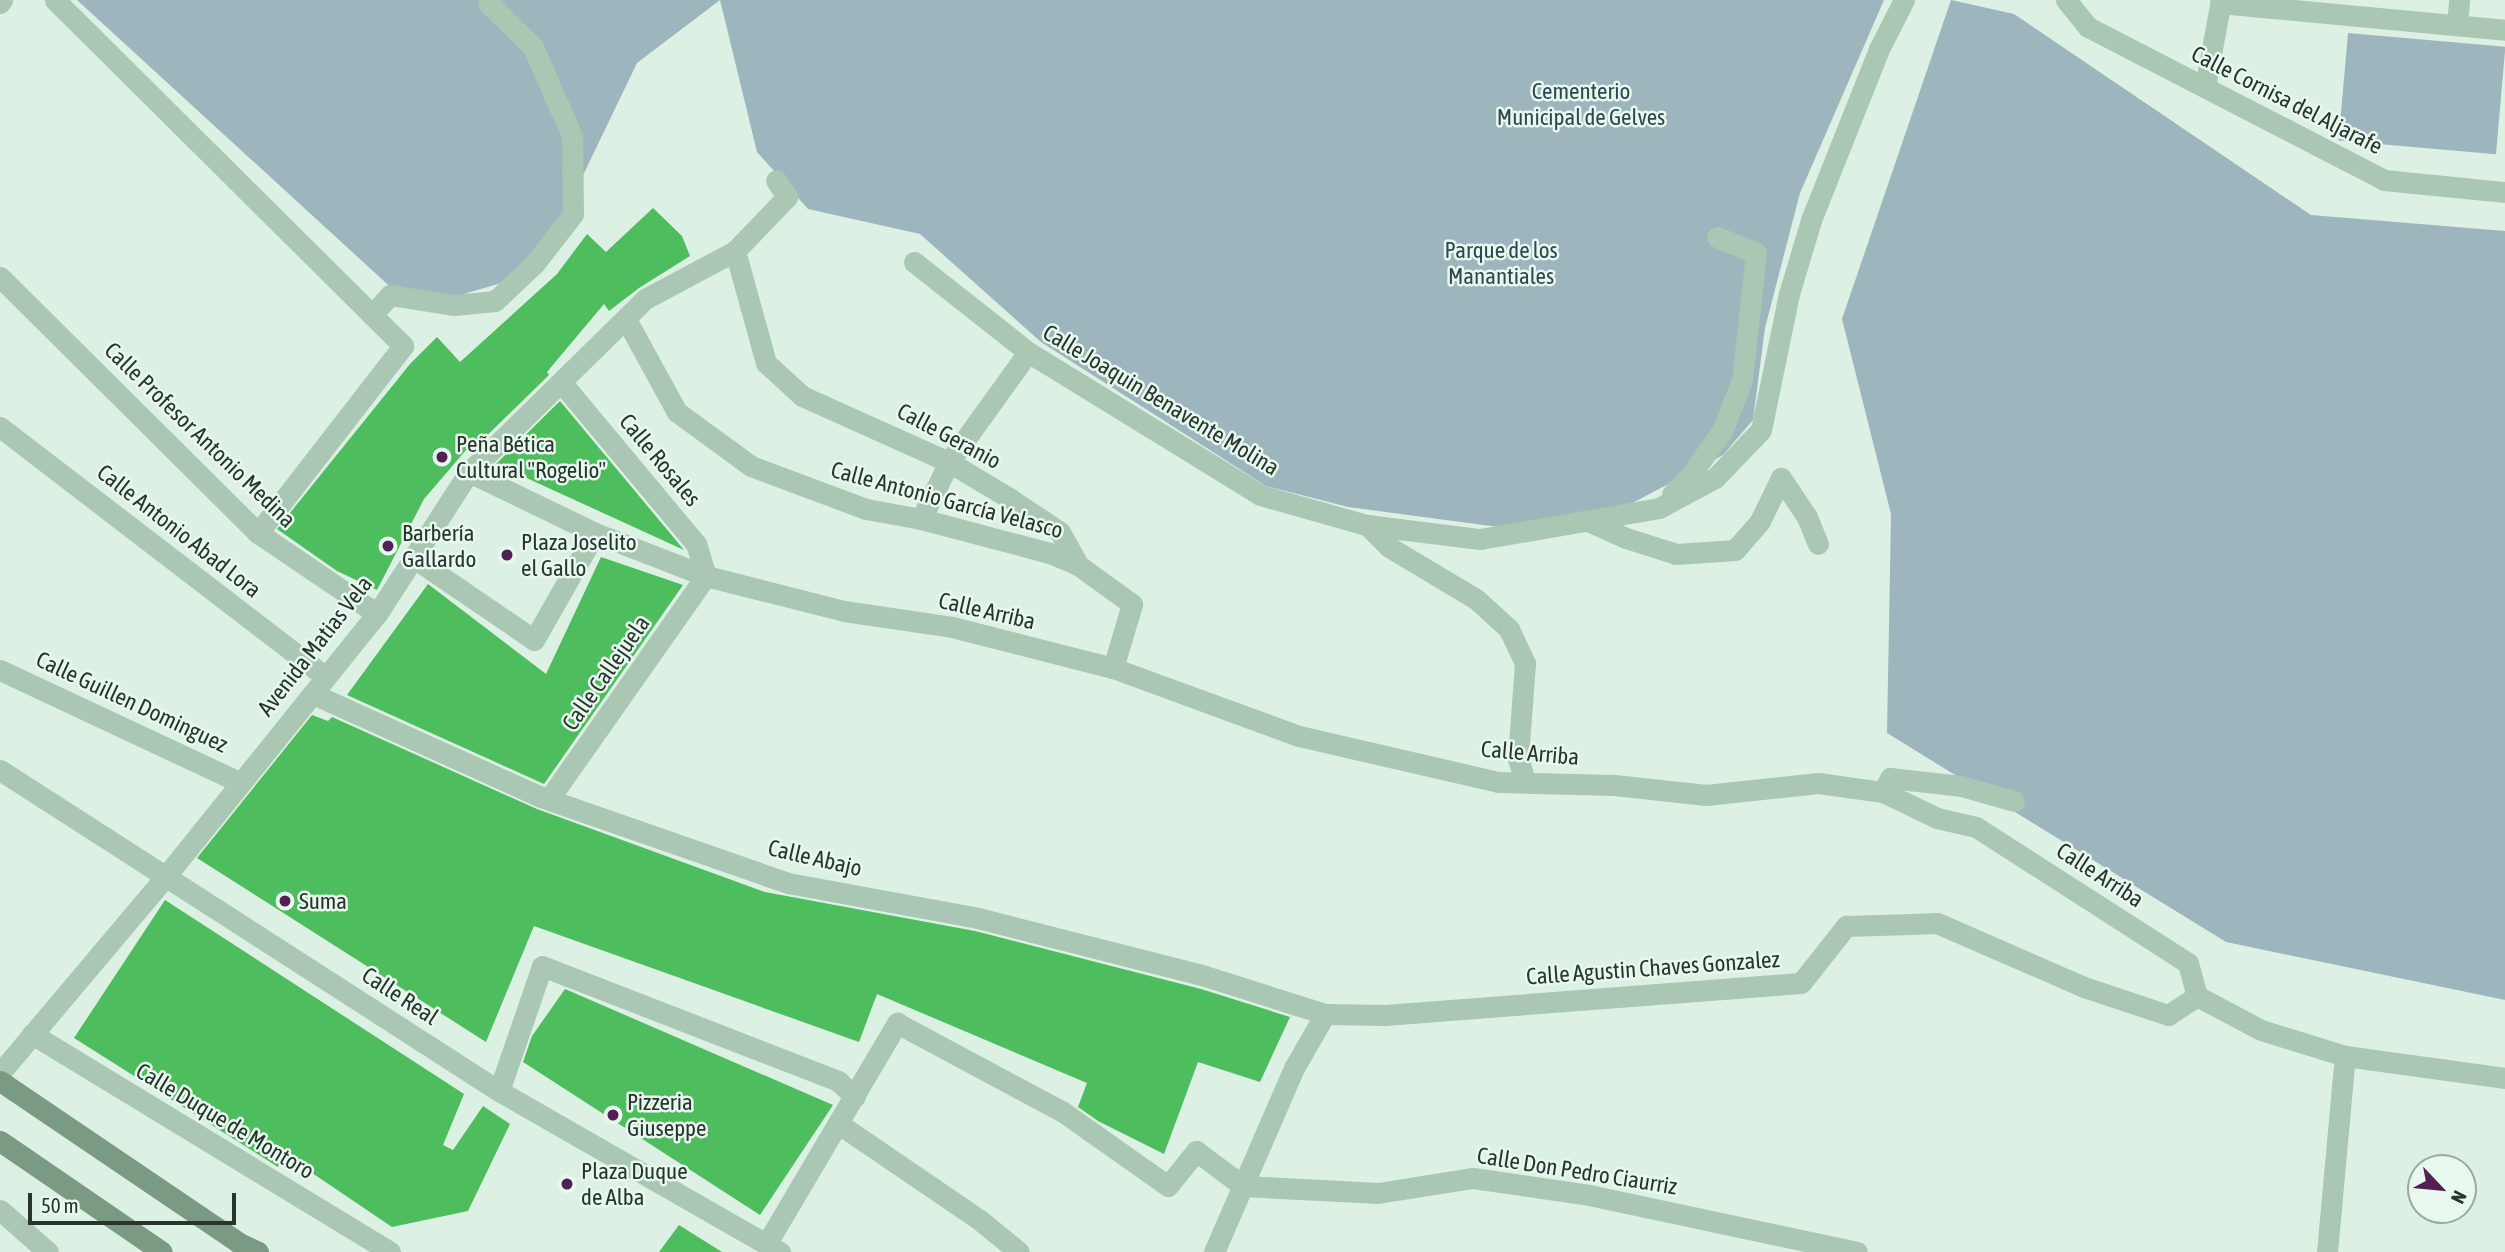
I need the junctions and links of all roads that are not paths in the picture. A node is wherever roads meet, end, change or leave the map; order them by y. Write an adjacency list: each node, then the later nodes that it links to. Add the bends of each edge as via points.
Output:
1 (55, 0): 16 (street)
2 (1904, 0): 23 (street, Calle Joaquin Benavente Molina, via 1879,49 1811,220 1789,294 1761,430 1715,478)
3 (2066, 0): 9 (street, Calle Cornisa del Aljarafe, via 2088,27)
4 (2459, 0): 7 (street)
5 (2221, 1): 7 (street); 9 (street)
6 (489, 4): 16 (street, via 533,47 572,136 573,214 535,263 495,301 454,305 390,295)
7 (2457, 25): 8 (street)
8 (2505, 30)
9 (2205, 87): 11 (street, Calle Cornisa del Aljarafe, via 2384,180)
10 (782, 188): 13 (street, Avenida Matias Vela)
11 (2505, 192)
12 (1717, 237): 23 (street, via 1756,253 1742,380 1722,431 1690,476)
13 (735, 251): 17 (street, Avenida Matias Vela, via 645,299); 21 (street, Calle Geranio, via 766,363 802,396)
14 (914, 261): 18 (street, Calle Joaquin Benavente Molina)
15 (0, 277): 27 (street, Calle Profesor Antonio Medina)
16 (372, 315): 27 (street, via 403,346)
17 (626, 319): 19 (street, Avenida Matias Vela); 24 (street, Calle Antonio García Velasco, via 677,412 751,466 866,509)
18 (1028, 352): 21 (street); 26 (street, Calle Joaquin Benavente Molina, via 1260,495)
19 (562, 383): 22 (street, Avenida Matias Vela); 32 (street, Calle Rosales, via 696,544)
20 (0, 427): 36 (street, Calle Antonio Abad Lora)
21 (949, 462): 24 (street); 31 (street, Calle Geranio, via 1060,532)
22 (469, 472): 28 (street, Calle Arriba); 30 (street, Avenida Matias Vela)
23 (1658, 508): 25 (street, Calle Joaquin Benavente Molina)
24 (921, 519): 31 (street, Calle Antonio García Velasco, via 1050,553)
25 (1590, 522): 26 (street, Calle Joaquin Benavente Molina, via 1480,539); 29 (street, via 1676,554 1735,550 1760,521 1781,478 1807,517)
26 (1367, 525): 39 (street, via 1389,547 1476,599 1509,629 1525,663 1518,759)
27 (257, 533): 33 (street, Calle Profesor Antonio Medina)
28 (595, 533): 30 (street, via 534,640); 32 (street, Calle Arriba)
29 (1818, 544)
30 (414, 558): 33 (street, Avenida Matias Vela)
31 (1078, 565): 34 (street, Calle Geranio, via 1132,604)
32 (706, 576): 34 (street, Calle Arriba, via 844,611 952,627); 42 (street, Calle Callejuela)
33 (377, 614): 36 (street, Avenida Matias Vela)
34 (1113, 668): 39 (street, Calle Arriba, via 1299,736 1498,782)
35 (0, 670): 40 (street, Calle Guillen Dominguez)
36 (326, 677): 37 (street, Avenida Matias Vela)
37 (313, 694): 40 (street, Avenida Matias Vela); 42 (street, Calle Abajo)
38 (0, 769): 44 (street, Calle Real)
39 (1525, 781): 41 (street, Calle Arriba, via 1706,795 1818,783)
40 (241, 783): 44 (street, Avenida Matias Vela)
41 (1883, 792): 43 (street, via 1890,778 1961,786); 45 (street, Calle Arriba, via 1937,818 1976,827 2188,963)
42 (549, 799): 46 (street, Calle Abajo, via 788,883 978,918 1205,976)
43 (2014, 801)
44 (166, 876): 47 (street, Avenida Matias Vela); 52 (street, Calle Real)
45 (2197, 996): 46 (street, Calle Agustin Chaves Gonzalez, via 2168,1015 2084,987 1937,923 1846,926 1801,983 1385,1014); 48 (street, via 2261,1030)
46 (1325, 1014): 56 (street, via 1294,1068)
47 (32, 1034): 49 (street, Avenida Matias Vela); 63 (street, Calle Duque de Montoro)
48 (2345, 1056): 50 (street); 66 (street)
49 (0, 1073)
50 (2505, 1078)
51 (0, 1081): 62 (main road)
52 (499, 1091): 53 (street, via 542,966 838,1081); 58 (street, Calle Real)
53 (855, 1097): 54 (street); 56 (street, via 897,1023 1063,1112 1168,1185 1196,1151)
54 (839, 1124): 58 (street); 64 (street)
55 (0, 1141): 61 (main road)
56 (1243, 1186): 59 (street, Calle Don Pedro Ciaurriz, via 1378,1194 1473,1178 1589,1195); 65 (street)
57 (0, 1210): 60 (street)
58 (773, 1248)
59 (1846, 1251)
60 (48, 1252)
61 (162, 1252)
62 (258, 1252)
63 (390, 1252)
64 (1019, 1252)
65 (1214, 1252)
66 (2327, 1252)

